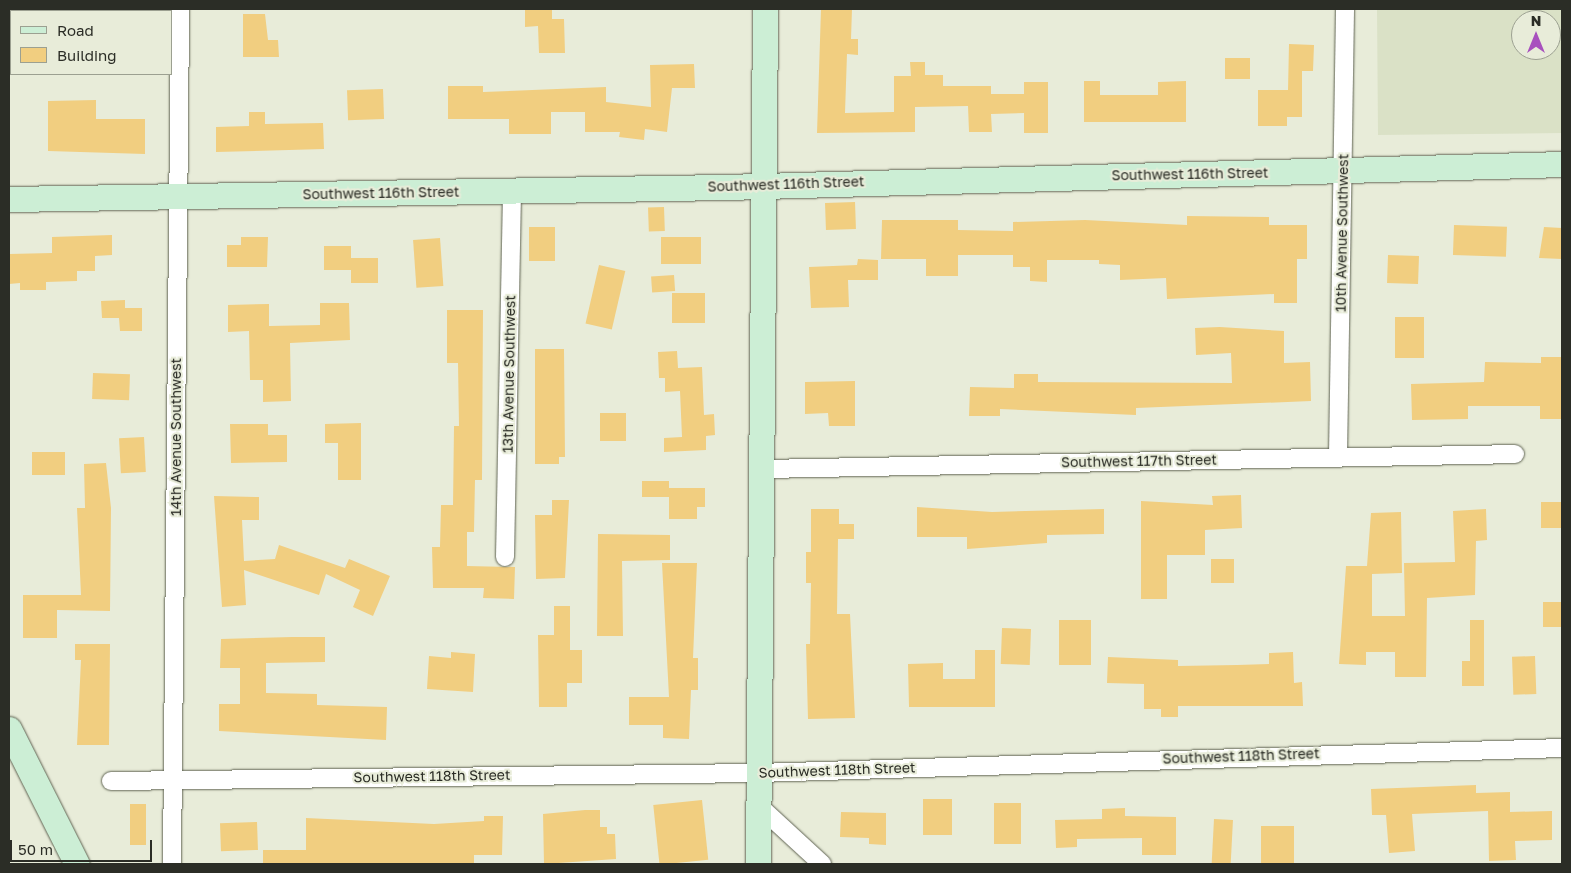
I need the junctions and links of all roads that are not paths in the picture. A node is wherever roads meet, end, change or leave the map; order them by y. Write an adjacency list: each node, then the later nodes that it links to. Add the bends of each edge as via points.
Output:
1 (180, 9): 8 (street, 14th Avenue Southwest)
2 (765, 9): 6 (street)
3 (1345, 9): 5 (street, 10th Avenue Southwest)
4 (1562, 164): 5 (street, Southwest 116th Street)
5 (1343, 170): 6 (street, Southwest 116th Street); 11 (street, 10th Avenue Southwest)
6 (765, 186): 7 (street, Southwest 116th Street); 12 (street)
7 (512, 190): 8 (street, Southwest 116th Street); 13 (street, 13th Avenue Southwest)
8 (178, 198): 9 (street, Southwest 116th Street); 17 (street, 14th Avenue Southwest)
9 (9, 199)
10 (1515, 454): 11 (street, Southwest 117th Street)
11 (1338, 456): 12 (street, Southwest 117th Street)
12 (764, 469): 16 (street)
13 (505, 557)
14 (9, 729): 20 (street)
15 (1562, 748): 16 (street, Southwest 118th Street)
16 (758, 773): 17 (street, Southwest 118th Street); 19 (street)
17 (172, 778): 18 (street, Southwest 118th Street); 21 (street, 14th Avenue Southwest)
18 (111, 781)
19 (759, 806): 22 (street); 23 (street)
20 (77, 864)
21 (172, 864)
22 (758, 864)
23 (822, 864)

